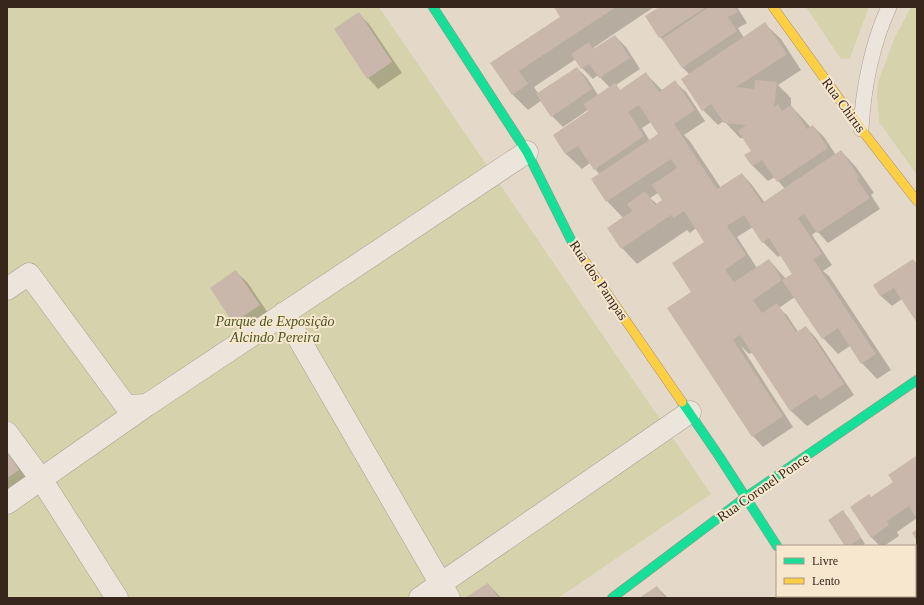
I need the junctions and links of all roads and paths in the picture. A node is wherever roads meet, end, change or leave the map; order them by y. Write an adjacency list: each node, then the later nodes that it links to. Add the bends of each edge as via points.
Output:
1 (432, 7): 5 (street, Rua dos Pampas)
2 (773, 7): 4 (street, Rua Chirus)
3 (889, 7): 4 (lane, via 870,65 862,104)
4 (861, 129): 6 (street, Rua Chirus)
5 (527, 152): 8 (street); 11 (street, Rua dos Pampas, via 573,244)
6 (917, 201)
7 (7, 289): 10 (street, via 29,274 126,406)
8 (284, 313): 10 (street); 17 (street)
9 (917, 380): 14 (street, Rua Coronel Ponce)
10 (148, 405): 13 (street)
11 (690, 412): 14 (street, Rua dos Pampas); 17 (street)
12 (7, 433): 13 (street)
13 (41, 479): 15 (street); 18 (street)
14 (746, 498): 16 (street, Rua dos Pampas); 20 (street, Rua Coronel Ponce)
15 (7, 503)
16 (776, 545)
17 (445, 591): 19 (street)
18 (117, 598)
19 (420, 598)
20 (612, 598)

